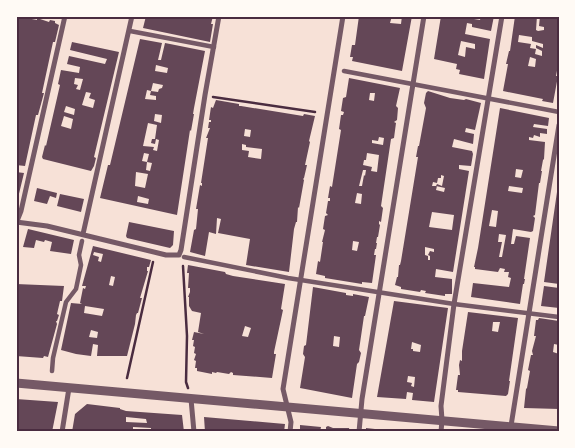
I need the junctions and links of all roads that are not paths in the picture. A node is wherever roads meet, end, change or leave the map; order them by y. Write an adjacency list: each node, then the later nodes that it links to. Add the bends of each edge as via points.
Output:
1 (65, 16): 14 (street)
2 (132, 16): 7 (street)
3 (219, 16): 8 (street)
4 (343, 16): 18 (street)
5 (424, 16): 10 (street)
6 (502, 16): 11 (street)
7 (130, 31): 8 (street); 15 (street)
8 (214, 47): 17 (street)
9 (344, 70): 10 (street)
10 (413, 84): 11 (street); 19 (street)
11 (488, 98): 12 (street); 20 (street)
12 (559, 112)
13 (559, 125): 21 (street)
14 (17, 222): 15 (street)
15 (83, 234): 17 (street)
16 (82, 241): 23 (street, via 76,289 66,302)
17 (181, 256): 18 (street)
18 (300, 280): 19 (street); 27 (street, via 283,389)
19 (380, 293): 20 (street); 28 (street)
20 (454, 304): 21 (street); 29 (street, via 440,406)
21 (528, 313): 22 (street); 30 (street)
22 (559, 317)
23 (52, 371)
24 (16, 383): 25 (street)
25 (69, 388): 26 (street); 32 (street)
26 (191, 399): 27 (street); 33 (street)
27 (286, 407): 28 (street); 34 (street, via 291,422)
28 (361, 413): 29 (street); 35 (street)
29 (442, 420): 30 (street); 36 (street)
30 (511, 429): 31 (street)
31 (559, 431)
32 (62, 432)
33 (194, 432)
34 (290, 432)
35 (359, 432)
36 (441, 432)

